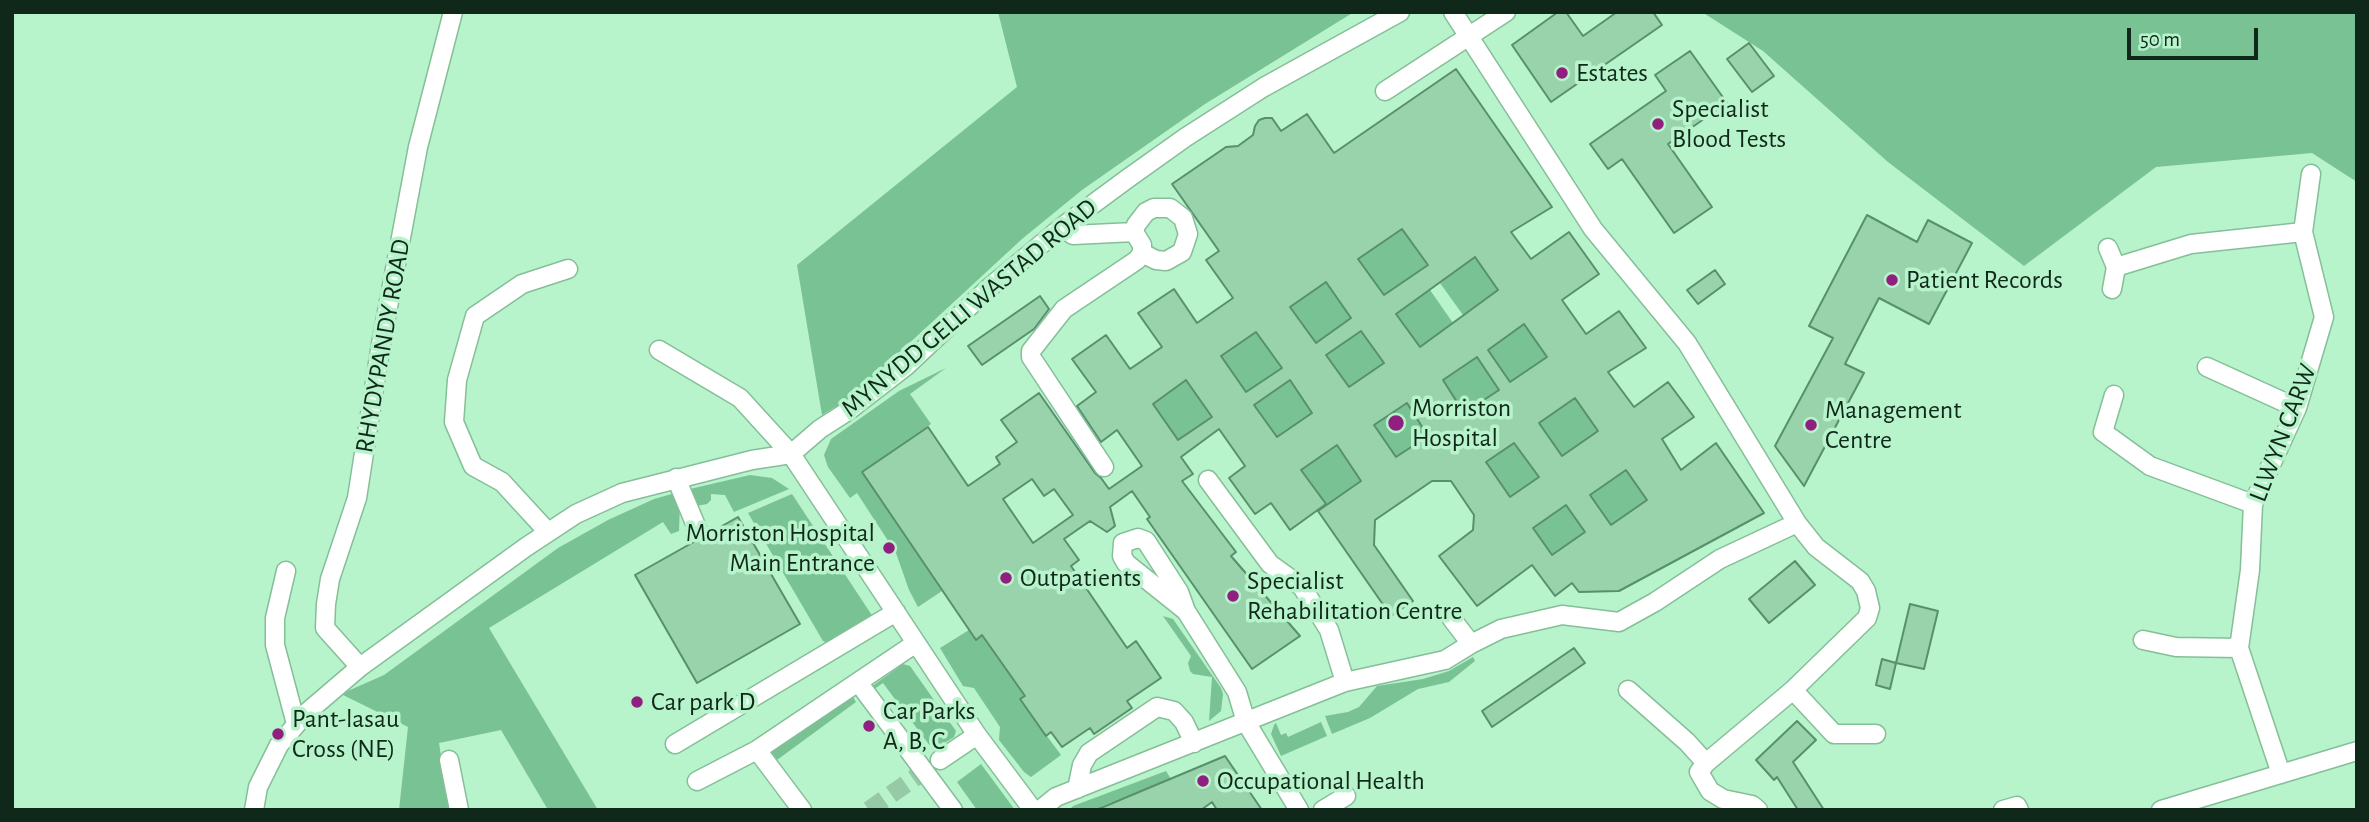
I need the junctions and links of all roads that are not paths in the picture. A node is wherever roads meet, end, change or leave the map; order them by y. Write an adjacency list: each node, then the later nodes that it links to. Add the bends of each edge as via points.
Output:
1 (453, 12): 36 (street, RHYDYPANDY ROAD, via 418,147 357,498 326,604 325,628)
2 (1400, 12): 8 (street, MYNYDD GELLI WASTAD ROAD, via 1264,87)
3 (1453, 12): 5 (street)
4 (1506, 12): 5 (street)
5 (1470, 35): 6 (street); 25 (street, via 1593,229 1687,343)
6 (1385, 91)
7 (2311, 174): 10 (street, LLWYN CARW)
8 (1062, 227): 9 (street, via 1073,235); 20 (street, MYNYDD GELLI WASTAD ROAD, via 905,367)
9 (1134, 232): 12 (street); 12 (street, via 1140,217 1154,208 1170,208 1187,226 1186,243 1174,258 1156,260)
10 (2303, 232): 13 (street, via 2191,244); 19 (street, LLWYN CARW, via 2324,317)
11 (2108, 248): 13 (street)
12 (1142, 253): 21 (street, via 1064,309 1031,351)
13 (2116, 267): 15 (street)
14 (568, 269): 27 (street, via 522,284 475,316 457,380 454,422 473,466 502,482)
15 (2112, 289)
16 (659, 350): 20 (street, via 740,398)
17 (2207, 367): 19 (street)
18 (2114, 395): 24 (street, via 2103,432 2150,466)
19 (2297, 408): 24 (street, LLWYN CARW)
20 (791, 454): 22 (street); 30 (street)
21 (1104, 467)
22 (676, 478): 26 (street); 27 (street, via 622,493)
23 (1208, 480): 38 (street, via 1270,564 1302,587 1329,630)
24 (2253, 504): 35 (street, LLWYN CARW)
25 (1797, 523): 34 (street, via 1720,559 1619,622 1562,615 1501,629); 40 (street, via 1816,547 1860,581 1870,608 1867,618)
26 (697, 528)
27 (548, 532): 36 (street)
28 (286, 571): 42 (street, via 275,618 275,645)
29 (1186, 611): 41 (street, via 1237,692)
30 (896, 612): 33 (street); 46 (street)
31 (1452, 619): 34 (street)
32 (2143, 640): 35 (street, via 2176,647)
33 (916, 643): 37 (street); 44 (street)
34 (1471, 644): 38 (street, via 1446,660)
35 (2239, 648): 52 (street, LLWYN CARW)
36 (360, 667): 42 (street)
37 (858, 682): 47 (street); 60 (street)
38 (1345, 682): 41 (street)
39 (1628, 690): 51 (street)
40 (1793, 690): 43 (street, via 1835,734); 51 (street)
41 (1246, 722): 45 (street); 63 (street)
42 (296, 724): 57 (street, via 279,745 258,787)
43 (1875, 734)
44 (977, 735): 49 (street); 61 (street)
45 (1194, 743): 54 (street); 54 (street, via 1174,710 1157,707 1088,753)
46 (675, 744)
47 (757, 750): 53 (street); 59 (street)
48 (2357, 751): 52 (street)
49 (940, 760)
50 (449, 761): 58 (street)
51 (1706, 763): 65 (street, via 1699,772 1710,791)
52 (2281, 774): 56 (street)
53 (697, 781)
54 (1077, 789): 62 (street)
55 (1346, 796): 64 (street)
56 (2164, 809)
57 (254, 810)
58 (458, 810)
59 (802, 810)
60 (953, 810)
61 (1033, 810)
62 (1040, 810)
63 (1298, 810)
64 (1323, 810)
65 (1758, 810)
66 (2003, 810): 67 (street, via 2017,806)
67 (2019, 810)

